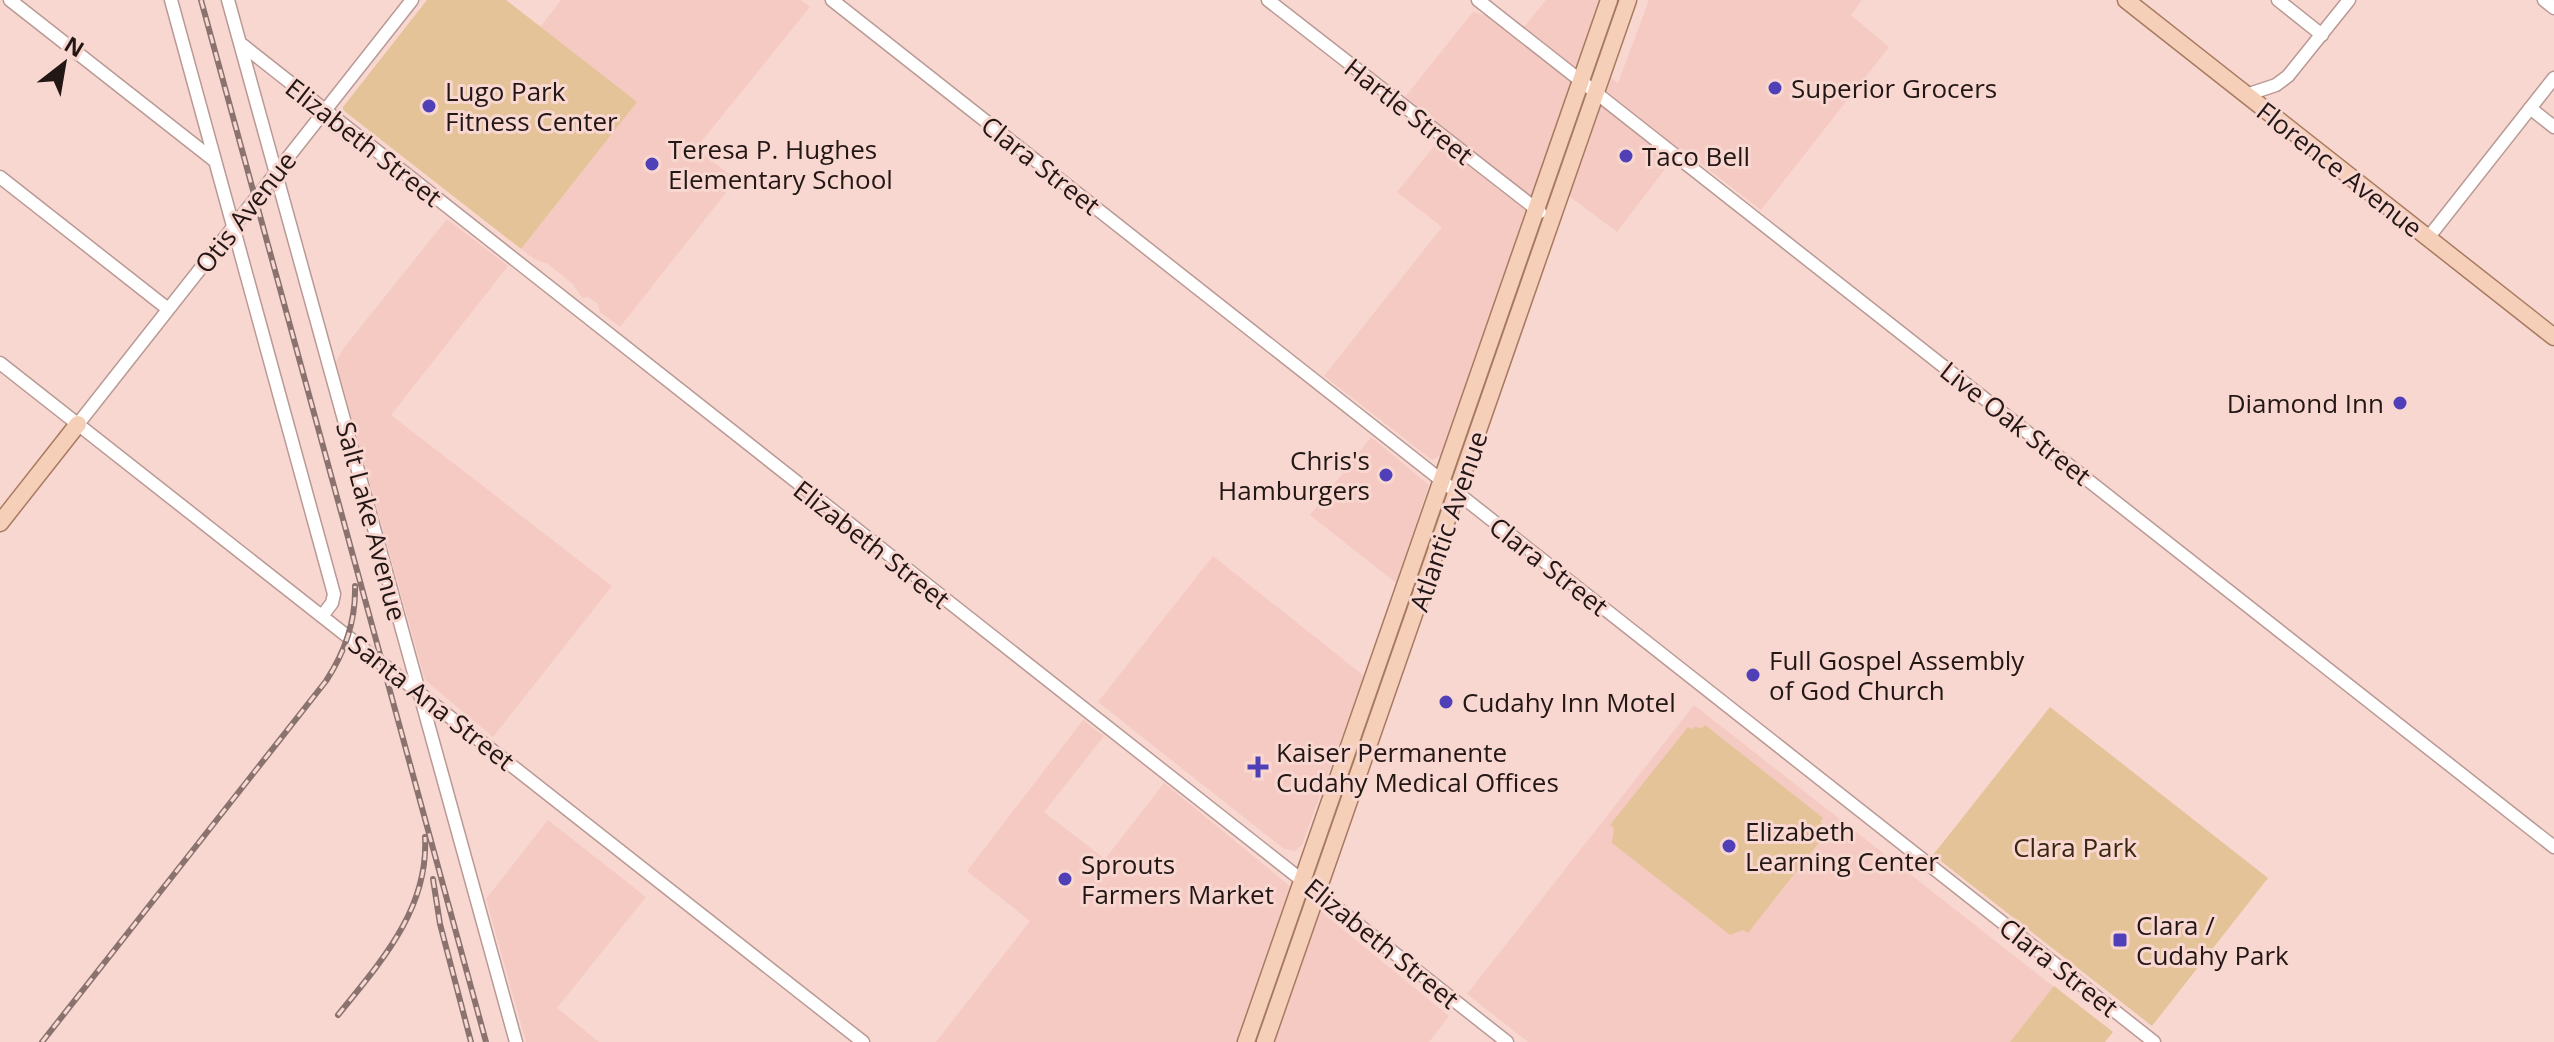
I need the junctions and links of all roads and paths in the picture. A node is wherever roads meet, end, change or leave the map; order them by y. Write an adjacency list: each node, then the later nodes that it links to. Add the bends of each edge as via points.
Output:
1 (10, 0): 24 (street)
2 (171, 0): 24 (street)
3 (228, 0): 16 (street, Salt Lake Avenue)
4 (412, 0): 22 (street, Otis Avenue)
5 (832, 0): 35 (street, Clara Street)
6 (1268, 0): 27 (street, Hartle Street)
7 (1478, 0): 18 (street, Live Oak Street)
8 (1609, 0): 18 (main road, Atlantic Avenue)
9 (1628, 0): 19 (main road, Atlantic Avenue)
10 (2126, 0): 20 (main road, Florence Avenue)
11 (2278, 0): 15 (street)
12 (2349, 0): 15 (street)
13 (2544, 0): 14 (street)
14 (2554, 8)
15 (2322, 35): 20 (street, via 2288,76)
16 (240, 43): 22 (street, Elizabeth Street); 25 (street, Salt Lake Avenue)
17 (2554, 78): 21 (street)
18 (1581, 81): 19 (street, Live Oak Street); 27 (main road, Atlantic Avenue)
19 (1596, 93): 28 (main road, Atlantic Avenue); 40 (street, Live Oak Street)
20 (2246, 95): 30 (main road, Florence Avenue)
21 (2530, 108): 23 (street); 30 (street)
22 (325, 111): 25 (street, Otis Avenue); 41 (street, Elizabeth Street)
23 (2554, 127)
24 (215, 162): 29 (street)
25 (277, 171): 29 (street, Otis Avenue); 39 (street, Salt Lake Avenue)
26 (0, 177): 31 (street)
27 (1536, 211): 28 (street, Hartle Street); 35 (main road, Atlantic Avenue)
28 (1553, 217): 36 (main road, Atlantic Avenue)
29 (233, 227): 31 (street, Otis Avenue); 38 (street, via 334,594)
30 (2428, 238): 32 (main road, Florence Avenue)
31 (168, 309): 34 (street, Otis Avenue)
32 (2554, 337)
33 (0, 363): 34 (street, Santa Ana Street)
34 (78, 424): 37 (main road); 38 (street, Santa Ana Street)
35 (1441, 480): 36 (street, Clara Street); 41 (main road, Atlantic Avenue)
36 (1458, 494): 42 (main road, Atlantic Avenue); 48 (street, Clara Street)
37 (0, 523)
38 (322, 616): 39 (street, Santa Ana Street)
39 (417, 690): 43 (street, Salt Lake Avenue); 44 (street, Santa Ana Street)
40 (2554, 847)
41 (1302, 879): 42 (street, Elizabeth Street); 45 (main road, Atlantic Avenue)
42 (1316, 892): 46 (main road, Atlantic Avenue); 47 (street, Elizabeth Street)
43 (516, 1042)
44 (863, 1042)
45 (1246, 1042)
46 (1265, 1042)
47 (1507, 1042)
48 (2154, 1042)

